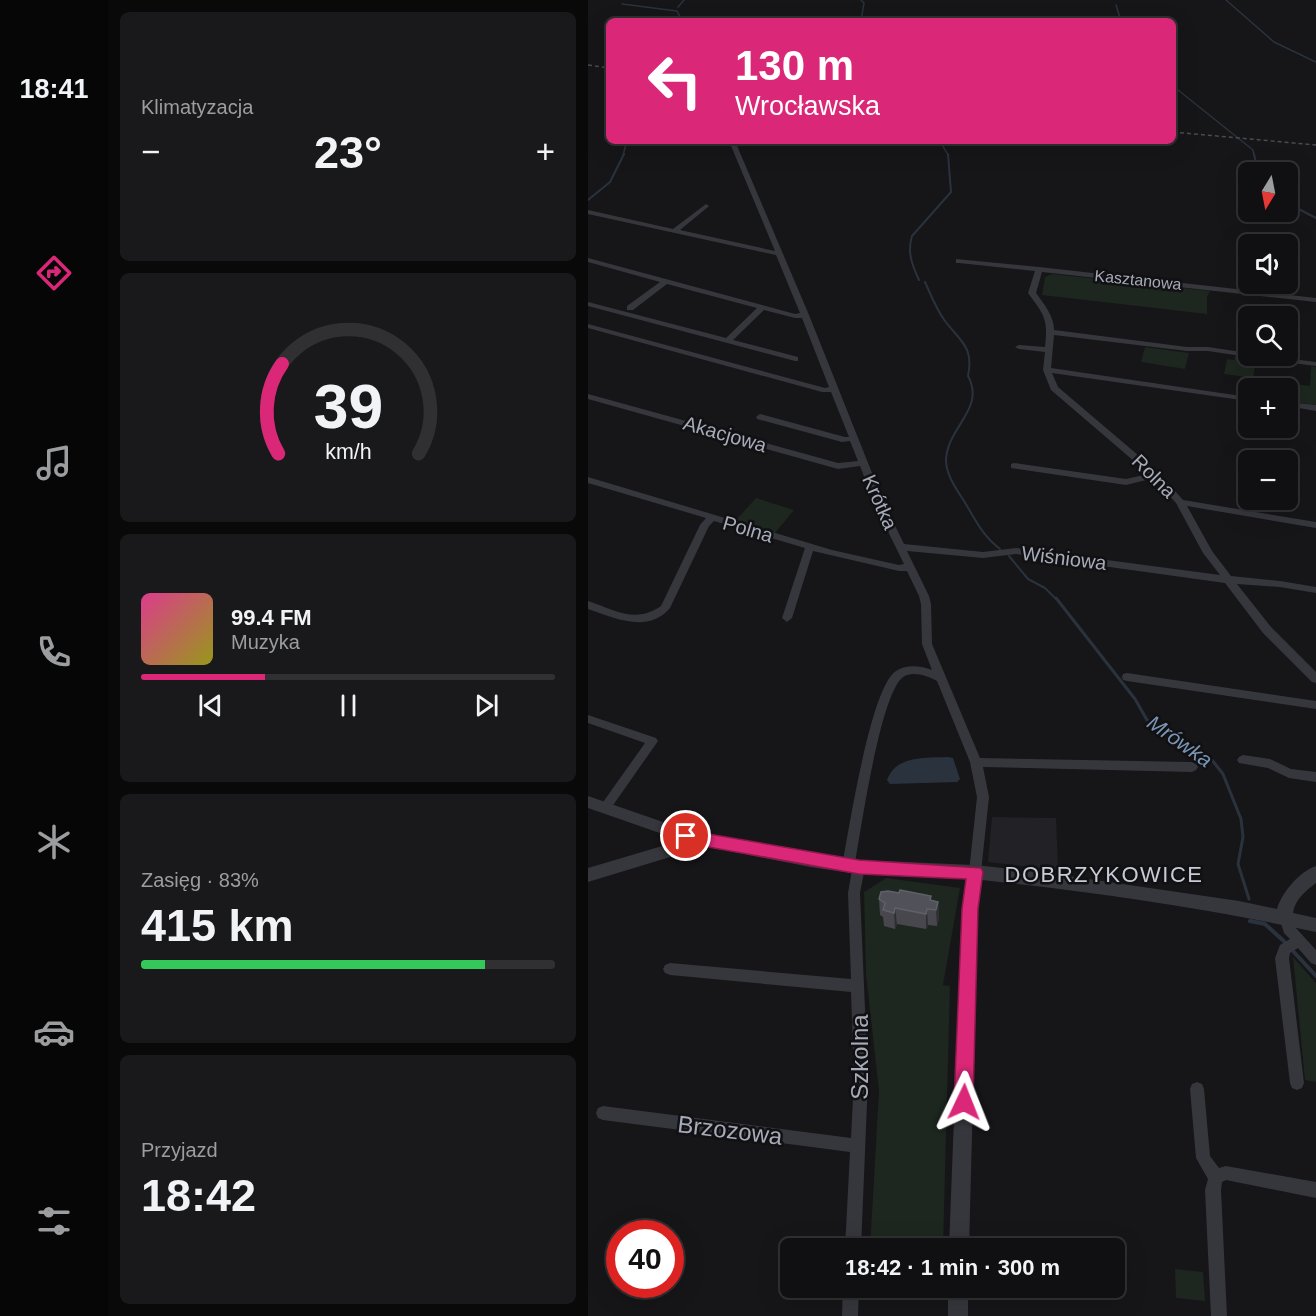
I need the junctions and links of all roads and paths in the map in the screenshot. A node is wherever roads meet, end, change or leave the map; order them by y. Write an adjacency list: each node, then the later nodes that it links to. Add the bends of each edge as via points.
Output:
1 (733, 144): 5 (street, Krótka)
2 (706, 206): 4 (street)
3 (588, 212): 4 (street)
4 (674, 231): 5 (street)
5 (780, 254): 14 (street, Krótka)
6 (588, 260): 9 (street)
7 (959, 261): 8 (street, Kasztanowa)
8 (1039, 269): 10 (street, Kasztanowa); 16 (street, via 1032,293 1044,309)
9 (666, 281): 12 (street); 13 (street)
10 (1316, 300)
11 (588, 304): 17 (street)
12 (763, 307): 14 (street); 17 (street)
13 (630, 308)
14 (805, 315): 25 (street, Krótka)
15 (588, 326): 25 (street, via 825,390)
16 (1052, 332): 19 (street); 20 (street)
17 (727, 341): 21 (street)
18 (1019, 347): 19 (street)
19 (1048, 350): 24 (street)
20 (1238, 354)
21 (795, 358)
22 (1298, 362): 23 (street)
23 (1316, 364)
24 (1047, 370): 27 (street); 34 (street, Rolna, via 1059,393)
25 (834, 389): 31 (street, Krótka)
26 (588, 396): 32 (street, Akacjowa, via 838,466)
27 (1238, 398)
28 (1298, 406): 29 (street)
29 (1316, 408)
30 (760, 417): 31 (street, via 845,440)
31 (853, 438): 32 (street, Krótka)
32 (863, 463): 40 (street, Krótka)
33 (1014, 466): 34 (street, via 1126,482)
34 (1156, 475): 36 (street, Rolna)
35 (588, 480): 37 (street, Polna)
36 (1180, 502): 38 (street); 42 (street, Rolna, via 1208,554)
37 (711, 518): 39 (street, Polna); 44 (street, via 664,608 656,616 636,620)
38 (1316, 525)
39 (811, 547): 41 (street, Polna, via 899,568); 45 (street)
40 (901, 547): 41 (street, Krótka); 42 (street, Wiśniowa, via 983,555 1016,551)
41 (910, 567): 46 (street, Krótka, via 926,604 927,644)
42 (1227, 579): 43 (street, Wiśniowa); 50 (street, Rolna, via 1267,630)
43 (1316, 590)
44 (588, 605)
45 (787, 618)
46 (934, 660): 47 (street, Szkolna); 49 (street, Krótka)
47 (917, 670): 49 (street); 60 (street, Szkolna, via 902,673 890,686 861,788)
48 (1127, 677): 51 (street)
49 (941, 678): 54 (street, Krótka)
50 (1316, 679)
51 (1316, 705)
52 (588, 719): 58 (street, via 652,741)
53 (1243, 760): 56 (street)
54 (976, 762): 55 (street); 61 (street, Krótka, via 983,797)
55 (1192, 767)
56 (1316, 777)
57 (588, 802): 58 (street)
58 (605, 808): 59 (street)
59 (686, 836): 60 (street); 63 (street, via 674,849)
60 (854, 866): 61 (street); 69 (street, Szkolna)
61 (975, 872): 64 (street); 77 (street, via 970,909)
62 (1316, 873): 64 (street, via 1285,904)
63 (588, 875)
64 (1285, 917): 65 (street); 66 (street)
65 (1316, 925)
66 (1293, 945): 67 (street); 70 (street, via 1282,958)
67 (1316, 959)
68 (670, 969): 69 (street)
69 (857, 985): 73 (street, Szkolna, via 861,1078)
70 (1297, 1083)
71 (1197, 1089): 74 (street, via 1203,1158)
72 (603, 1113): 73 (street, Brzozowa)
73 (857, 1146): 76 (street, Szkolna)
74 (1214, 1184): 75 (street, via 1226,1173); 82 (street)
75 (1316, 1190)
76 (853, 1238)
77 (959, 1238)
78 (851, 1298): 80 (street)
79 (958, 1298): 81 (street)
80 (850, 1316)
81 (958, 1316)
82 (1220, 1316)

